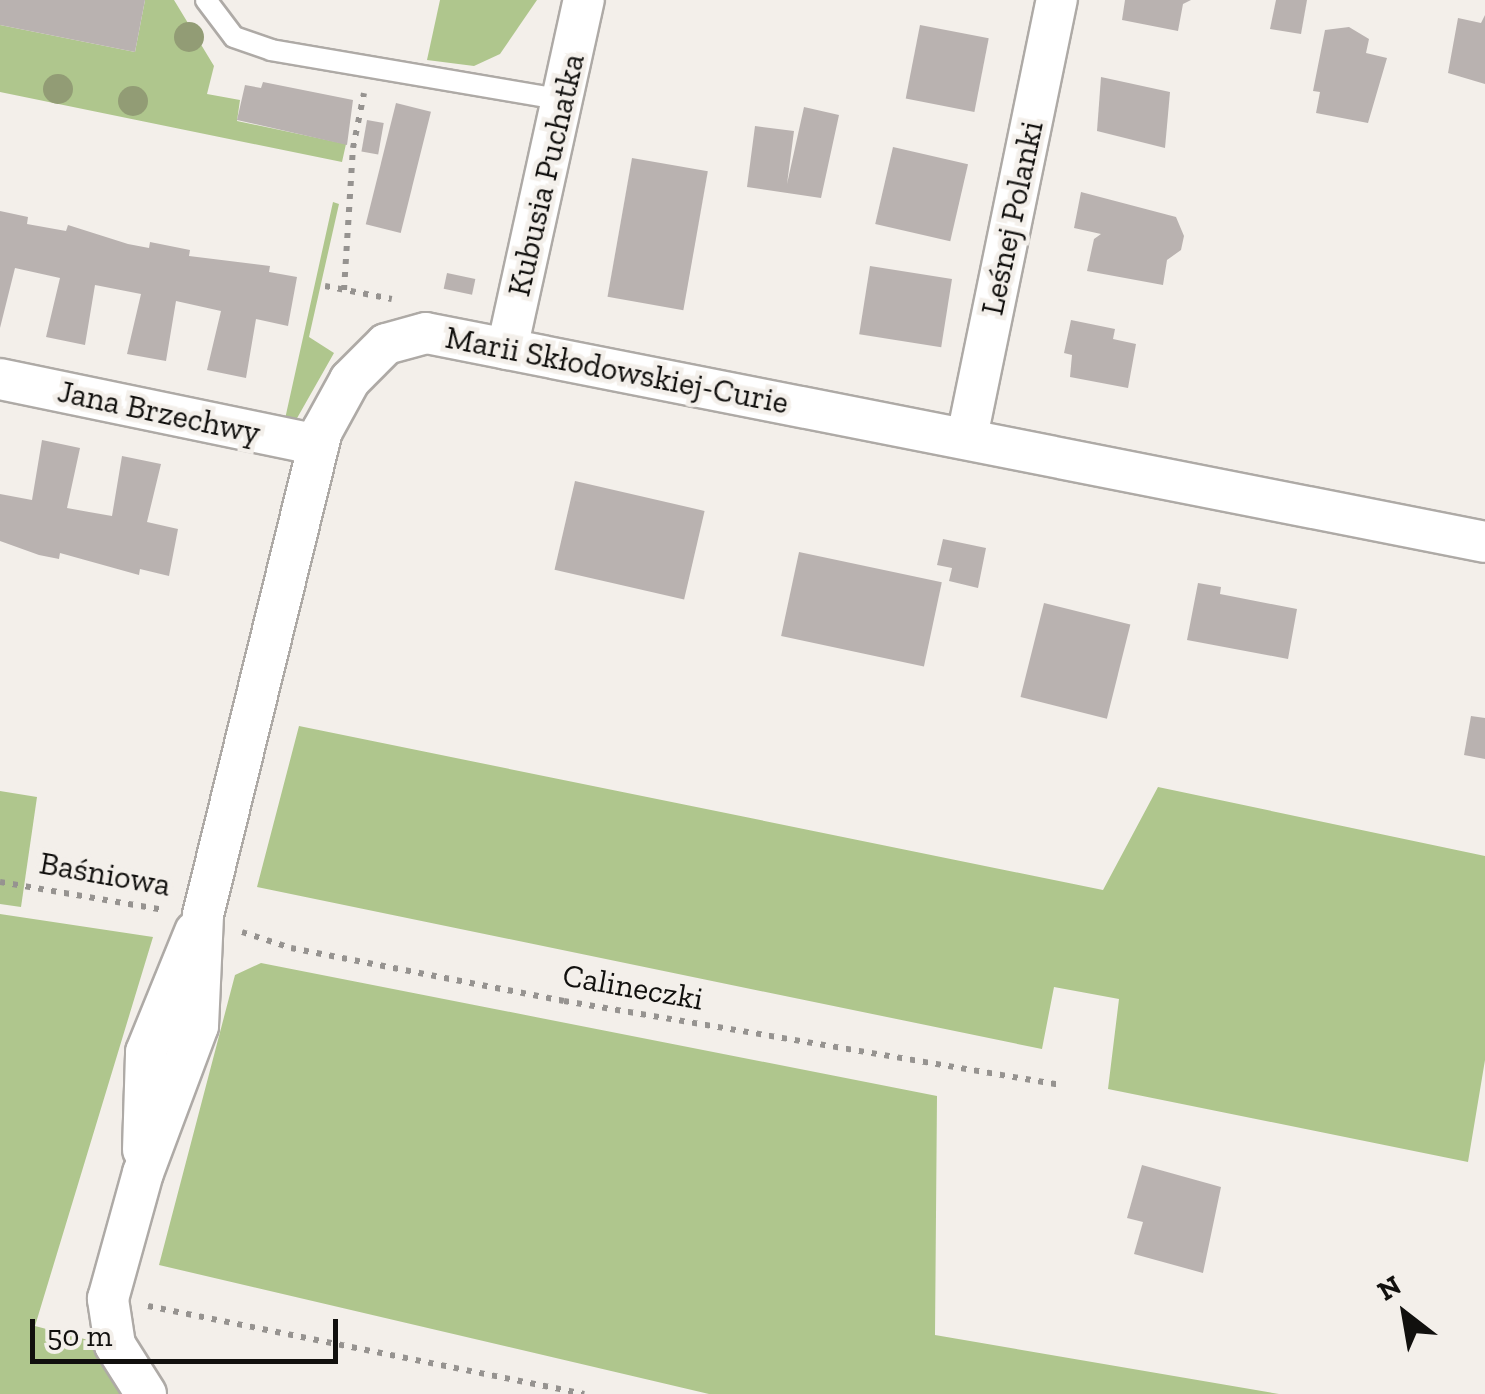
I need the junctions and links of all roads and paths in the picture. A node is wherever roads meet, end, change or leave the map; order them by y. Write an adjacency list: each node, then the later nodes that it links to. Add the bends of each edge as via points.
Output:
1 (206, 0): 4 (lane, via 224,29 245,42)
2 (584, 0): 5 (street, Kubusia Puchatka)
3 (1057, 0): 9 (street, Leśnej Polanki)
4 (370, 65): 5 (lane); 6 (path, via 353,148)
5 (564, 100): 7 (street, Kubusia Puchatka)
6 (344, 290)
7 (506, 349): 9 (street, Marii Skłodowskiej-Curie); 10 (street, Marii Skłodowskiej-Curie, via 426,334 398,338 350,380)
8 (0, 379): 10 (street, Jana Brzechwy)
9 (967, 437): 11 (street, Marii Skłodowskiej-Curie)
10 (318, 445): 13 (street, Marii Skłodowskiej-Curie)
11 (1485, 542)
12 (0, 882): 13 (path, Baśniowa)
13 (203, 915): 14 (path, Calineczki, via 292,948 420,974); 15 (street, Marii Skłodowskiej-Curie, via 198,1026 143,1172)
14 (1061, 1084)
15 (108, 1299): 16 (street, via 115,1346); 17 (path)
16 (146, 1394)
17 (584, 1394)

